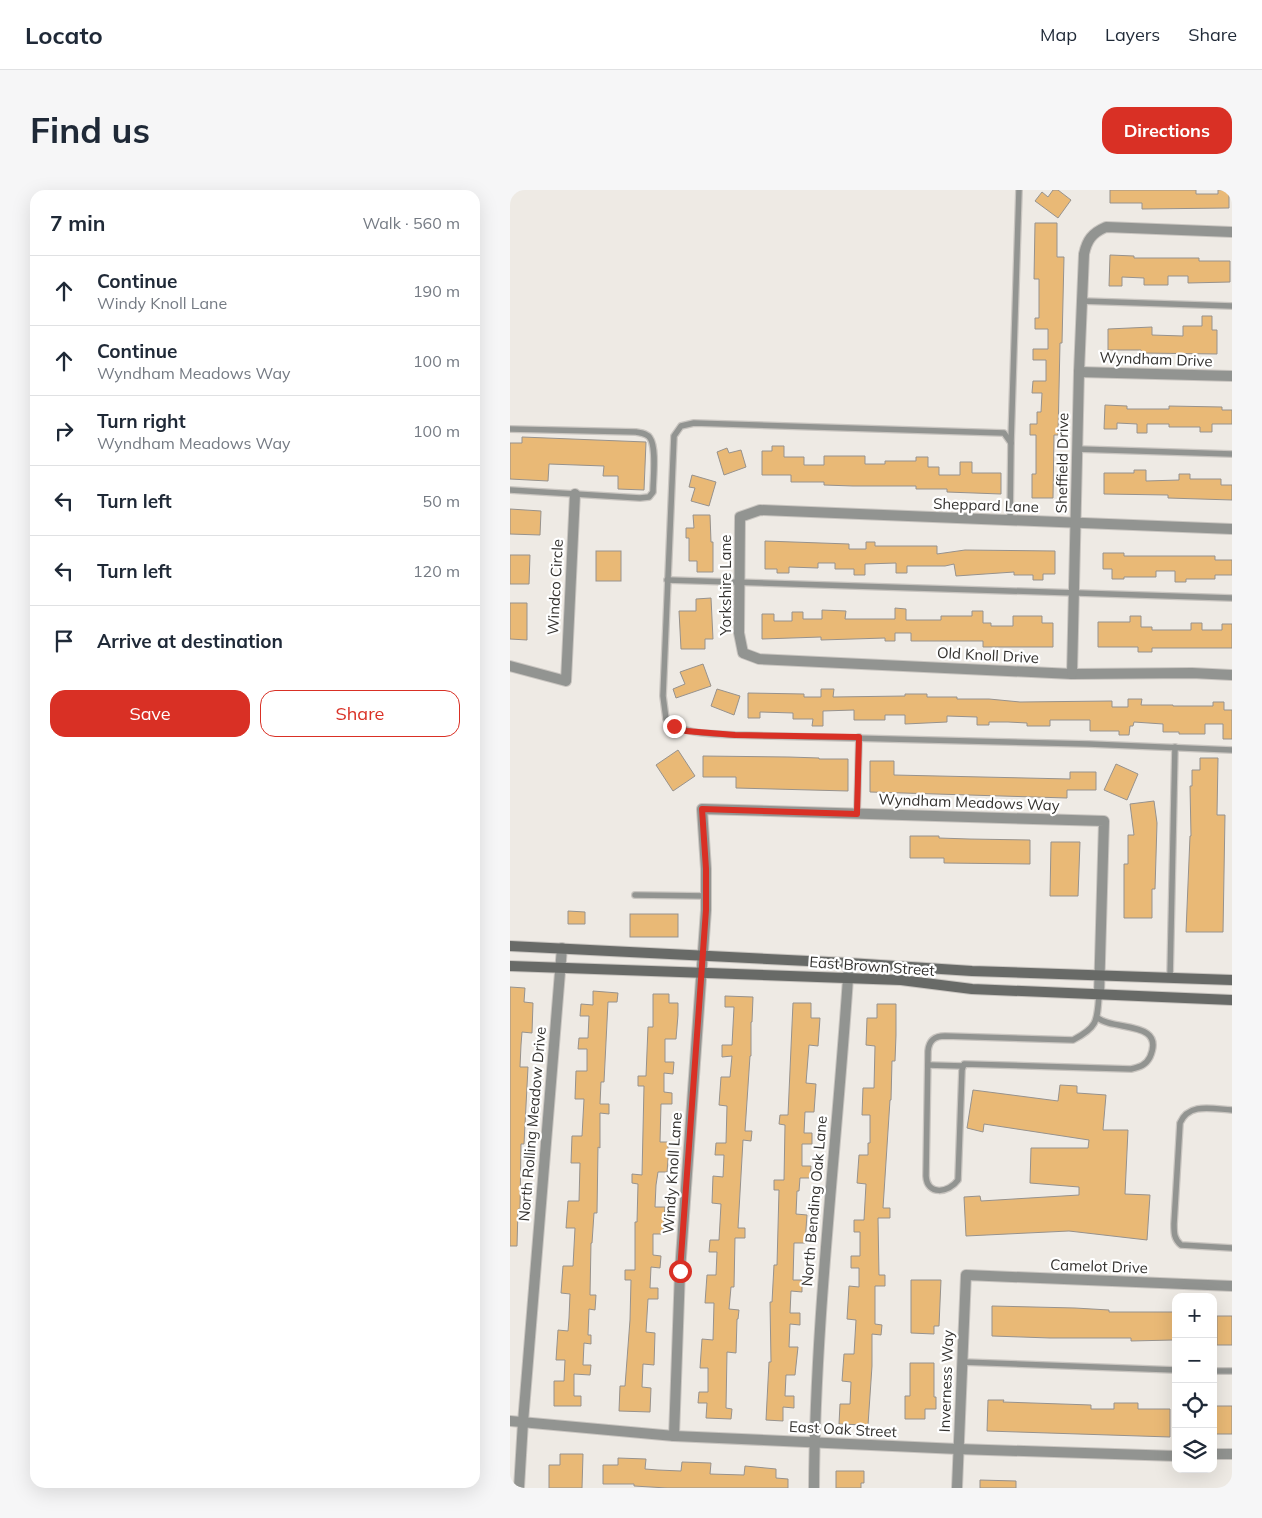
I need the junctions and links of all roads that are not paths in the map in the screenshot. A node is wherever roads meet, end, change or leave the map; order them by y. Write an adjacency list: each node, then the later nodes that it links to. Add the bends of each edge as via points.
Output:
1 (1019, 190): 8 (lane)
2 (1232, 232): 3 (street, Sheffield Drive, via 1106,228 1097,231 1090,237 1084,254)
3 (1082, 301): 4 (lane); 5 (street, Sheffield Drive)
4 (1232, 306)
5 (1079, 372): 6 (street, Wyndham Drive); 9 (street, Sheffield Drive)
6 (1232, 376)
7 (510, 429): 12 (lane, via 636,432 651,438 652,495 640,498)
8 (1011, 443): 14 (lane); 17 (lane, via 1004,433 694,423 681,426 674,436)
9 (1077, 449): 10 (lane); 15 (street, Sheffield Drive)
10 (1232, 454)
11 (510, 490): 12 (lane)
12 (575, 494): 22 (street, Windco Circle, via 566,681)
13 (740, 517): 14 (street, Sheppard Lane, via 760,510); 18 (street, Yorkshire Lane)
14 (1010, 521): 15 (street, Sheppard Lane)
15 (1075, 524): 16 (street, Sheppard Lane); 19 (street, Sheffield Drive)
16 (1232, 529)
17 (667, 580): 18 (lane); 25 (lane, via 663,696 666,719 674,726 686,731 735,735)
18 (739, 584): 19 (lane); 21 (street, Yorkshire Lane, via 739,633)
19 (1074, 594): 20 (lane); 23 (street, Sheffield Drive)
20 (1232, 598)
21 (743, 653): 23 (street, Old Knoll Drive, via 759,659)
22 (510, 666)
23 (1072, 674): 24 (street, Old Knoll Drive)
24 (1232, 675)
25 (859, 737): 26 (lane); 28 (lane)
26 (1175, 748): 27 (lane); 39 (lane)
27 (1232, 750)
28 (857, 814): 30 (street, Wyndham Meadows Way, via 702,809); 38 (street, Wyndham Meadows Way, via 1104,821)
29 (635, 895): 30 (lane)
30 (706, 896): 33 (street, Wyndham Meadows Way)
31 (510, 946): 32 (main road, East Brown Street)
32 (562, 948): 33 (main road, East Brown Street); 36 (street, North Rolling Meadow Drive)
33 (702, 956): 34 (main road, East Brown Street); 37 (street, Wyndham Meadows Way)
34 (849, 963): 38 (main road, East Brown Street); 40 (street, North Bending Oak Lane)
35 (510, 966): 36 (main road, East Brown Street)
36 (560, 968): 37 (main road, East Brown Street); 56 (street, North Rolling Meadow Drive)
37 (700, 973): 40 (main road, East Brown Street); 57 (street, Windy Knoll Lane, via 680,1271)
38 (1100, 976): 39 (main road, East Brown Street); 42 (street, Wyndham Meadows Way)
39 (1170, 978): 41 (main road, East Brown Street)
40 (848, 979): 42 (main road, East Brown Street); 58 (street, North Bending Oak Lane, via 822,1295)
41 (1232, 980)
42 (1099, 995): 43 (main road, East Brown Street); 44 (lane)
43 (1232, 1000)
44 (1098, 1018): 45 (lane, via 1085,1033 1073,1040 939,1036 929,1044); 46 (lane, via 1110,1025 1144,1030 1152,1042 1147,1062 1131,1069 967,1063)
45 (928, 1065): 46 (lane); 46 (lane, via 926,1183 931,1189 939,1190 954,1185 958,1180)
46 (963, 1066)
47 (1232, 1110): 48 (lane, via 1193,1109 1182,1118 1174,1224 1174,1236 1182,1245)
48 (1232, 1248)
49 (966, 1276): 50 (street, Camelot Drive); 51 (street, Inverness Way)
50 (1232, 1286)
51 (962, 1362): 52 (lane); 59 (street, Inverness Way)
52 (1172, 1370)
53 (1217, 1371): 54 (lane)
54 (1232, 1371)
55 (510, 1421): 56 (street, East Oak Street)
56 (523, 1422): 57 (street, East Oak Street); 63 (street, North Rolling Meadow Drive)
57 (674, 1436): 58 (street, East Oak Street)
58 (814, 1442): 59 (street, East Oak Street); 64 (street, North Bending Oak Lane)
59 (958, 1449): 62 (street, East Oak Street); 65 (street, Inverness Way)
60 (1217, 1454): 61 (street)
61 (1232, 1454)
62 (1172, 1456)
63 (519, 1488)
64 (814, 1488)
65 (956, 1488)

